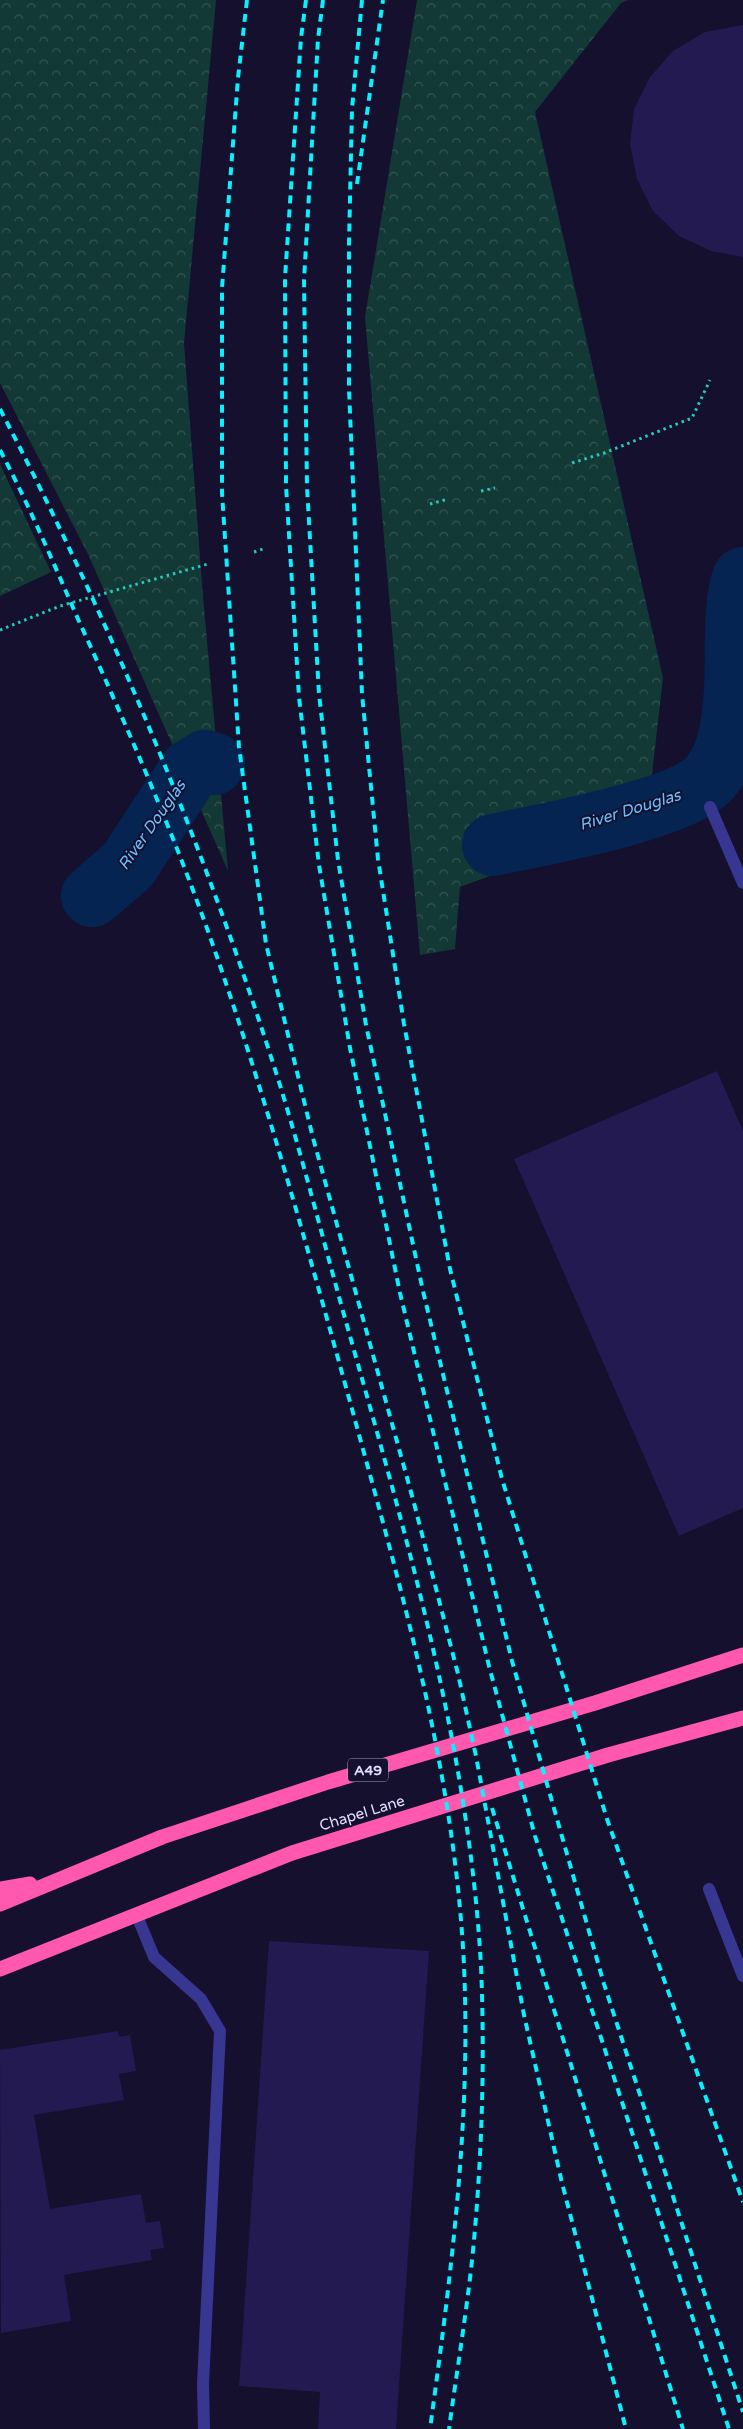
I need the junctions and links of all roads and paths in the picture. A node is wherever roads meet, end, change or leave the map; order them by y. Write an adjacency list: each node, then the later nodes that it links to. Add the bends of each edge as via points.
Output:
1 (710, 380): 2 (path, via 692,418)
2 (572, 463)
3 (495, 488): 4 (path)
4 (481, 491)
5 (448, 499): 6 (path)
6 (430, 504)
7 (266, 548): 8 (path)
8 (254, 552)
9 (208, 564): 10 (path, via 60,606)
10 (0, 630)
11 (710, 807): 12 (lane)
12 (743, 883)
13 (743, 1655): 15 (highway, A49, via 595,1703 328,1782 162,1837)
14 (743, 1718): 19 (highway, Chapel Lane, via 608,1755 292,1853)
15 (64, 1877): 16 (highway); 18 (highway, A49)
16 (0, 1889)
17 (709, 1889): 21 (lane)
18 (0, 1904)
19 (137, 1916): 20 (highway, Chapel Lane); 22 (lane, via 154,1957 201,1999 220,2031 203,2384)
20 (0, 1969)
21 (743, 1976)
22 (204, 2429)

